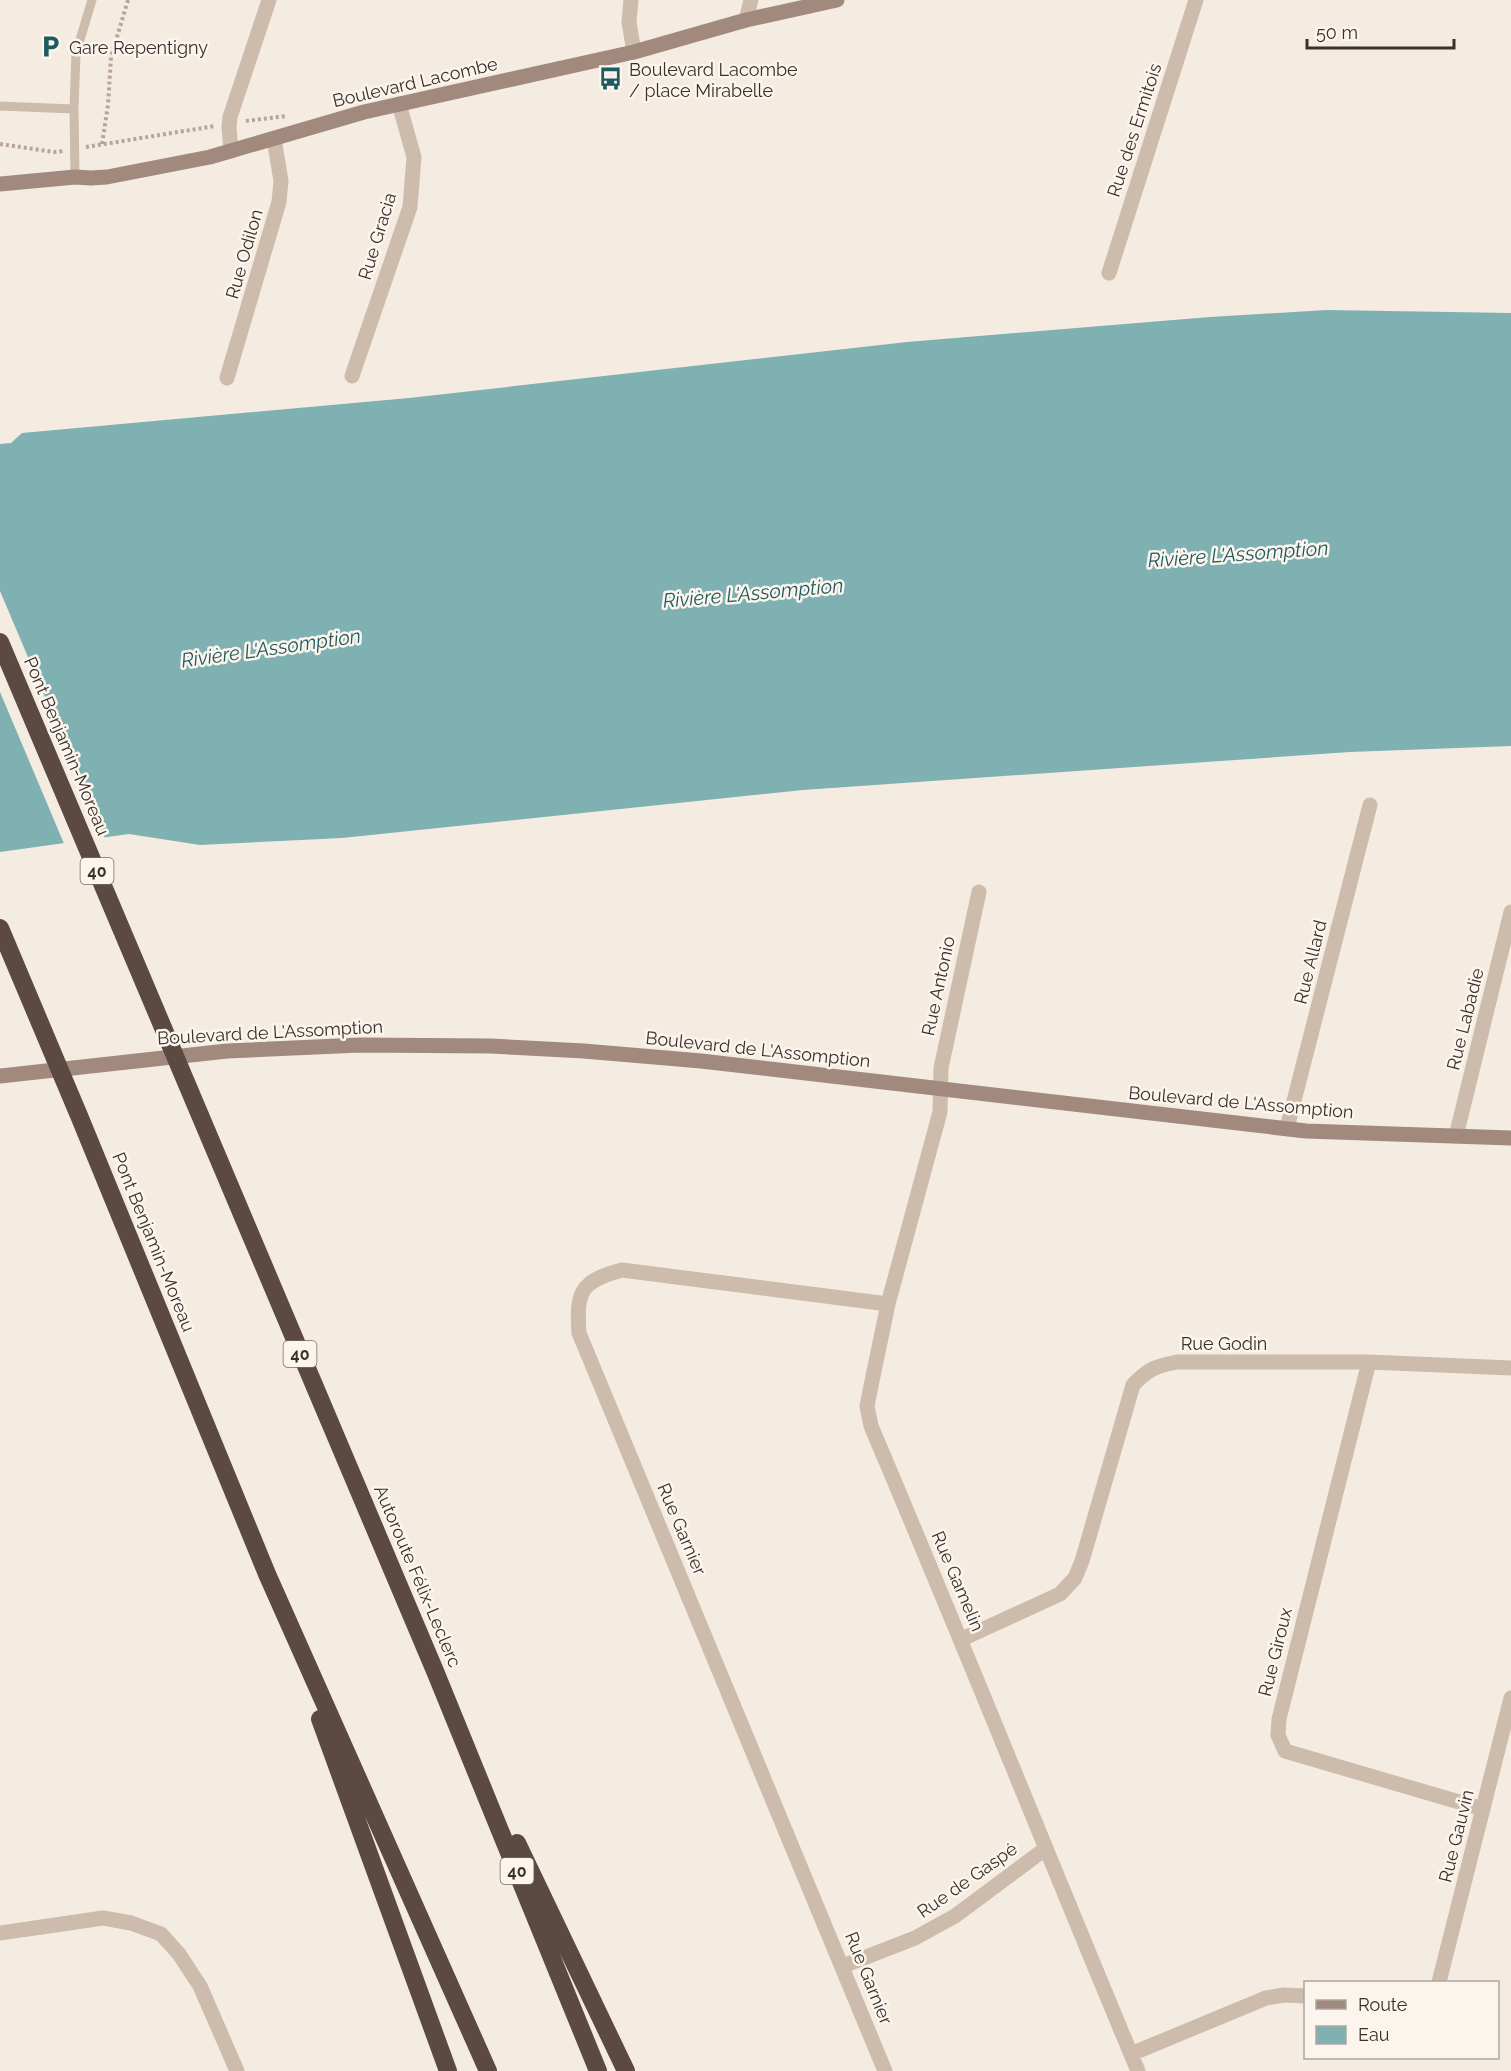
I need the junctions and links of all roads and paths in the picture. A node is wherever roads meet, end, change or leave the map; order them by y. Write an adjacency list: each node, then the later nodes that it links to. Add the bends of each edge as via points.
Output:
1 (92, 0): 12 (lane, via 76,53)
2 (128, 0): 16 (path, via 111,57)
3 (269, 0): 19 (street, via 230,117)
4 (631, 0): 9 (street, via 629,22)
5 (751, 0): 8 (street)
6 (837, 0): 8 (street, Boulevard Lacombe)
7 (1196, 0): 22 (street, Rue des Ermitois)
8 (746, 20): 9 (street, Boulevard Lacombe)
9 (634, 52): 10 (street, Boulevard Lacombe)
10 (399, 104): 14 (street, Boulevard Lacombe); 23 (street, Rue Gracia, via 414,157 410,207)
11 (0, 106): 12 (lane)
12 (74, 109): 20 (lane)
13 (207, 128): 16 (path)
14 (274, 139): 19 (street, Boulevard Lacombe); 24 (street, Rue Odilon, via 281,181 279,202)
15 (0, 144): 18 (path)
16 (102, 144): 17 (path)
17 (90, 146)
18 (61, 151)
19 (231, 151): 20 (street, Boulevard Lacombe, via 117,175)
20 (75, 177): 21 (street, Boulevard Lacombe)
21 (0, 184)
22 (1108, 273)
23 (352, 376)
24 (227, 378)
25 (0, 642): 32 (highway, Pont Benjamin-Moreau / 40)
26 (1370, 805): 33 (street, Rue Allard)
27 (979, 892): 31 (street, Rue Antonio, via 945,1043)
28 (1511, 912): 34 (street, Rue Labadie)
29 (0, 928): 39 (highway, Pont Benjamin-Moreau)
30 (0, 1076): 31 (street, Boulevard de L'Assomption, via 227,1051 467,1045 648,1056)
31 (940, 1090): 33 (street, Boulevard de L'Assomption); 36 (street, Rue Gamelin, via 940,1112)
32 (194, 1100): 41 (highway, Autoroute Félix-Leclerc / 40)
33 (1287, 1128): 34 (street, Boulevard de L'Assomption)
34 (1456, 1136): 35 (street, Boulevard de L'Assomption)
35 (1511, 1138)
36 (888, 1304): 40 (street, Rue Gamelin, via 867,1406 871,1426); 46 (street, Rue Garnier, via 622,1270 599,1276 587,1286 577,1306 579,1333)
37 (1370, 1362): 38 (street, Rue Godin); 40 (street, Rue Godin, via 1177,1362 1147,1371 1133,1385 1076,1578 1060,1594); 43 (street, Rue Giroux, via 1278,1735 1285,1751)
38 (1511, 1368)
39 (267, 1574): 51 (highway); 52 (highway)
40 (962, 1639): 44 (street, Rue Gamelin)
41 (435, 1671): 53 (highway, Autoroute Félix-Leclerc / 40); 54 (highway)
42 (1511, 1698): 43 (street, Rue Gauvin)
43 (1483, 1809): 47 (street, Rue Gauvin)
44 (1046, 1849): 46 (street, Rue de Gaspé, via 955,1916 915,1938); 49 (street, Rue Gamelin)
45 (0, 1933): 50 (street, via 103,1918 161,1934 200,1986)
46 (843, 1966): 55 (street, Rue Garnier)
47 (1439, 1981)
48 (1304, 1996): 49 (street, via 1266,1998)
49 (1131, 2054): 56 (street, Rue Gamelin)
50 (237, 2071)
51 (448, 2071)
52 (488, 2071)
53 (598, 2071)
54 (626, 2071)
55 (885, 2071)
56 (1138, 2071)

